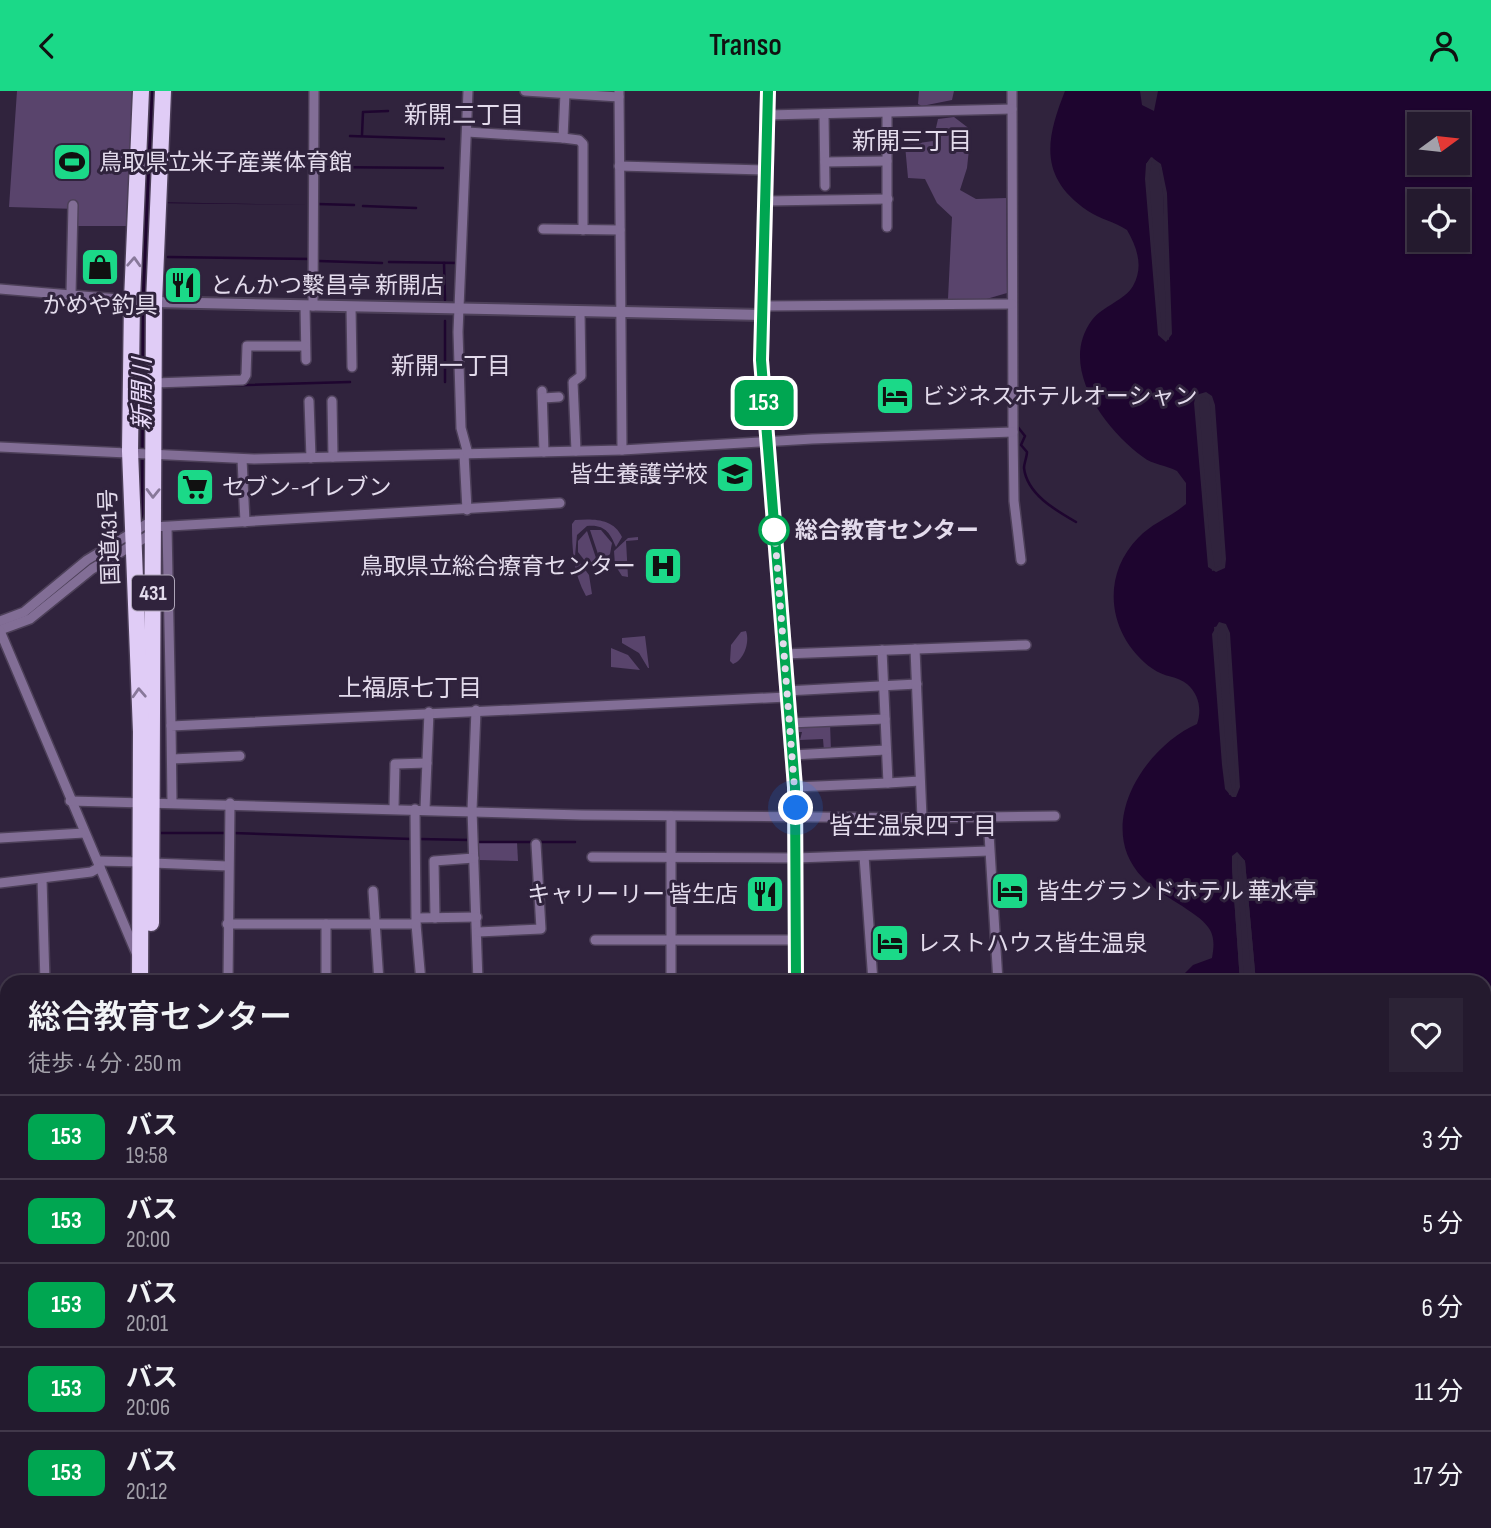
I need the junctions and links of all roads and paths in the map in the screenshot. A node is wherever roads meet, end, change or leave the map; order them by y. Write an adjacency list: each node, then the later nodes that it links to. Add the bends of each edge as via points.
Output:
1 (141, 91): 30 (highway, 国道431号 / 431, one-way to 1)
2 (163, 91): 31 (highway, 国道431号 / 431)
3 (314, 91): 33 (street)
4 (468, 91): 14 (street)
5 (524, 91): 8 (street)
6 (768, 91): 13 (main road)
7 (1012, 91): 10 (street)
8 (565, 93): 9 (street); 15 (street)
9 (619, 94): 18 (street)
10 (1012, 109): 12 (street); 32 (street)
11 (824, 114): 12 (street); 13 (street); 17 (street)
12 (887, 114): 16 (street)
13 (768, 115): 19 (main road)
14 (467, 132): 15 (street); 35 (street)
15 (563, 138): 26 (street, via 583,143)
16 (887, 161): 17 (street); 21 (street)
17 (825, 162): 20 (street)
18 (619, 166): 19 (street); 27 (street)
19 (767, 170): 22 (main road)
20 (825, 185)
21 (888, 199): 22 (street); 24 (street)
22 (766, 201): 36 (main road)
23 (73, 205): 29 (street)
24 (887, 227)
25 (543, 229): 26 (street)
26 (583, 230): 27 (street)
27 (620, 230): 38 (street)
28 (0, 289): 29 (street)
29 (71, 294): 30 (street)
30 (134, 300): 31 (street); 50 (highway, 国道431号 / 431)
31 (152, 302): 33 (street); 42 (highway, 国道431号 / 431)
32 (1012, 305): 36 (street); 46 (street)
33 (309, 306): 34 (street); 39 (street)
34 (351, 307): 35 (street); 41 (street)
35 (459, 310): 37 (street); 54 (street, via 461,428)
36 (763, 310): 38 (street); 47 (main road, via 761,360)
37 (580, 312): 38 (street); 51 (street, via 581,376 573,382)
38 (621, 312): 49 (street)
39 (306, 346): 40 (street); 42 (street, via 247,346 243,380)
40 (306, 360)
41 (352, 367)
42 (154, 383): 53 (highway, 国道431号 / 431)
43 (559, 397): 52 (street, via 542,394)
44 (309, 401): 56 (street)
45 (332, 401): 55 (street)
46 (1013, 432): 47 (street); 62 (street)
47 (767, 442): 49 (street); 69 (main road)
48 (0, 447): 50 (street)
49 (622, 450): 51 (street)
50 (131, 451): 53 (street); 61 (highway, 国道431号 / 431)
51 (576, 451): 52 (street)
52 (544, 452): 54 (street)
53 (152, 453): 57 (street); 61 (highway, 国道431号 / 431, one-way to 61)
54 (466, 454): 55 (street); 59 (street)
55 (333, 457): 56 (street)
56 (311, 458): 57 (street)
57 (242, 459): 60 (street)
58 (560, 503): 59 (street)
59 (467, 510): 60 (street)
60 (245, 522): 61 (street)
61 (141, 532): 63 (street); 63 (street); 77 (street); 87 (highway, 国道431号 / 431); 87 (highway, 国道431号 / 431, one-way to 61)
62 (1021, 559)
63 (64, 584): 64 (street, via 24,612); 65 (street, via 30,619)
64 (0, 621)
65 (0, 631): 86 (street)
66 (1026, 645): 67 (street)
67 (915, 649): 68 (street); 70 (street)
68 (881, 650): 69 (street); 71 (street)
69 (783, 654): 72 (main road)
70 (917, 684): 71 (street); 83 (street)
71 (884, 686): 72 (street); 75 (street)
72 (787, 694): 73 (street); 76 (main road)
73 (476, 710): 74 (street); 93 (street)
74 (429, 712): 77 (street); 82 (street)
75 (885, 719): 76 (street); 78 (street)
76 (789, 723): 79 (main road)
77 (172, 726): 81 (street)
78 (886, 750): 79 (street); 84 (street)
79 (792, 755): 85 (main road)
80 (240, 756): 81 (street)
81 (172, 759): 88 (street)
82 (427, 763): 90 (street, via 395,764); 92 (street)
83 (920, 781): 84 (street); 98 (street)
84 (888, 783): 85 (street)
85 (795, 787): 97 (main road)
86 (70, 800): 87 (street); 99 (street)
87 (147, 801): 88 (street); 108 (highway, 国道431号 / 431)
88 (172, 802): 89 (street)
89 (230, 803): 90 (street); 110 (street)
90 (394, 808): 91 (street)
91 (415, 809): 92 (street); 116 (street)
92 (425, 809): 93 (street)
93 (472, 810): 94 (street); 107 (street)
94 (671, 816): 97 (street); 105 (street)
95 (1055, 816): 96 (street)
96 (988, 817): 98 (street); 102 (street)
97 (796, 818): 98 (street); 106 (main road)
98 (922, 818)
99 (84, 833): 100 (street); 109 (street)
100 (0, 838)
101 (536, 844): 120 (street, via 542,928)
102 (989, 851): 103 (street); 136 (street)
103 (864, 856): 106 (street); 135 (street)
104 (592, 857): 105 (street)
105 (671, 857): 106 (street); 122 (street)
106 (796, 857): 123 (main road)
107 (474, 858): 114 (street); 115 (street, via 433,861)
108 (146, 862): 109 (street); 110 (street); 124 (highway, 国道431号 / 431); 127 (highway, 国道431号 / 431)
109 (99, 864): 111 (street, via 91,872); 124 (street)
110 (228, 866): 117 (street)
111 (42, 879): 112 (street); 125 (street)
112 (0, 883)
113 (373, 891): 119 (street)
114 (477, 917): 115 (street); 120 (street)
115 (435, 918): 116 (street)
116 (417, 921): 119 (street); 131 (street)
117 (227, 924): 118 (street); 128 (street)
118 (326, 924): 119 (street); 129 (street)
119 (373, 924): 130 (street)
120 (478, 932): 132 (street)
121 (595, 940): 122 (street)
122 (671, 940): 123 (street); 133 (street)
123 (796, 940): 134 (main road)
124 (140, 964): 126 (highway, 国道431号 / 431)
125 (45, 975)
126 (140, 975)
127 (150, 975)
128 (228, 975)
129 (326, 975)
130 (378, 975)
131 (421, 975)
132 (478, 975)
133 (671, 975)
134 (796, 975)
135 (872, 975)
136 (998, 975)

